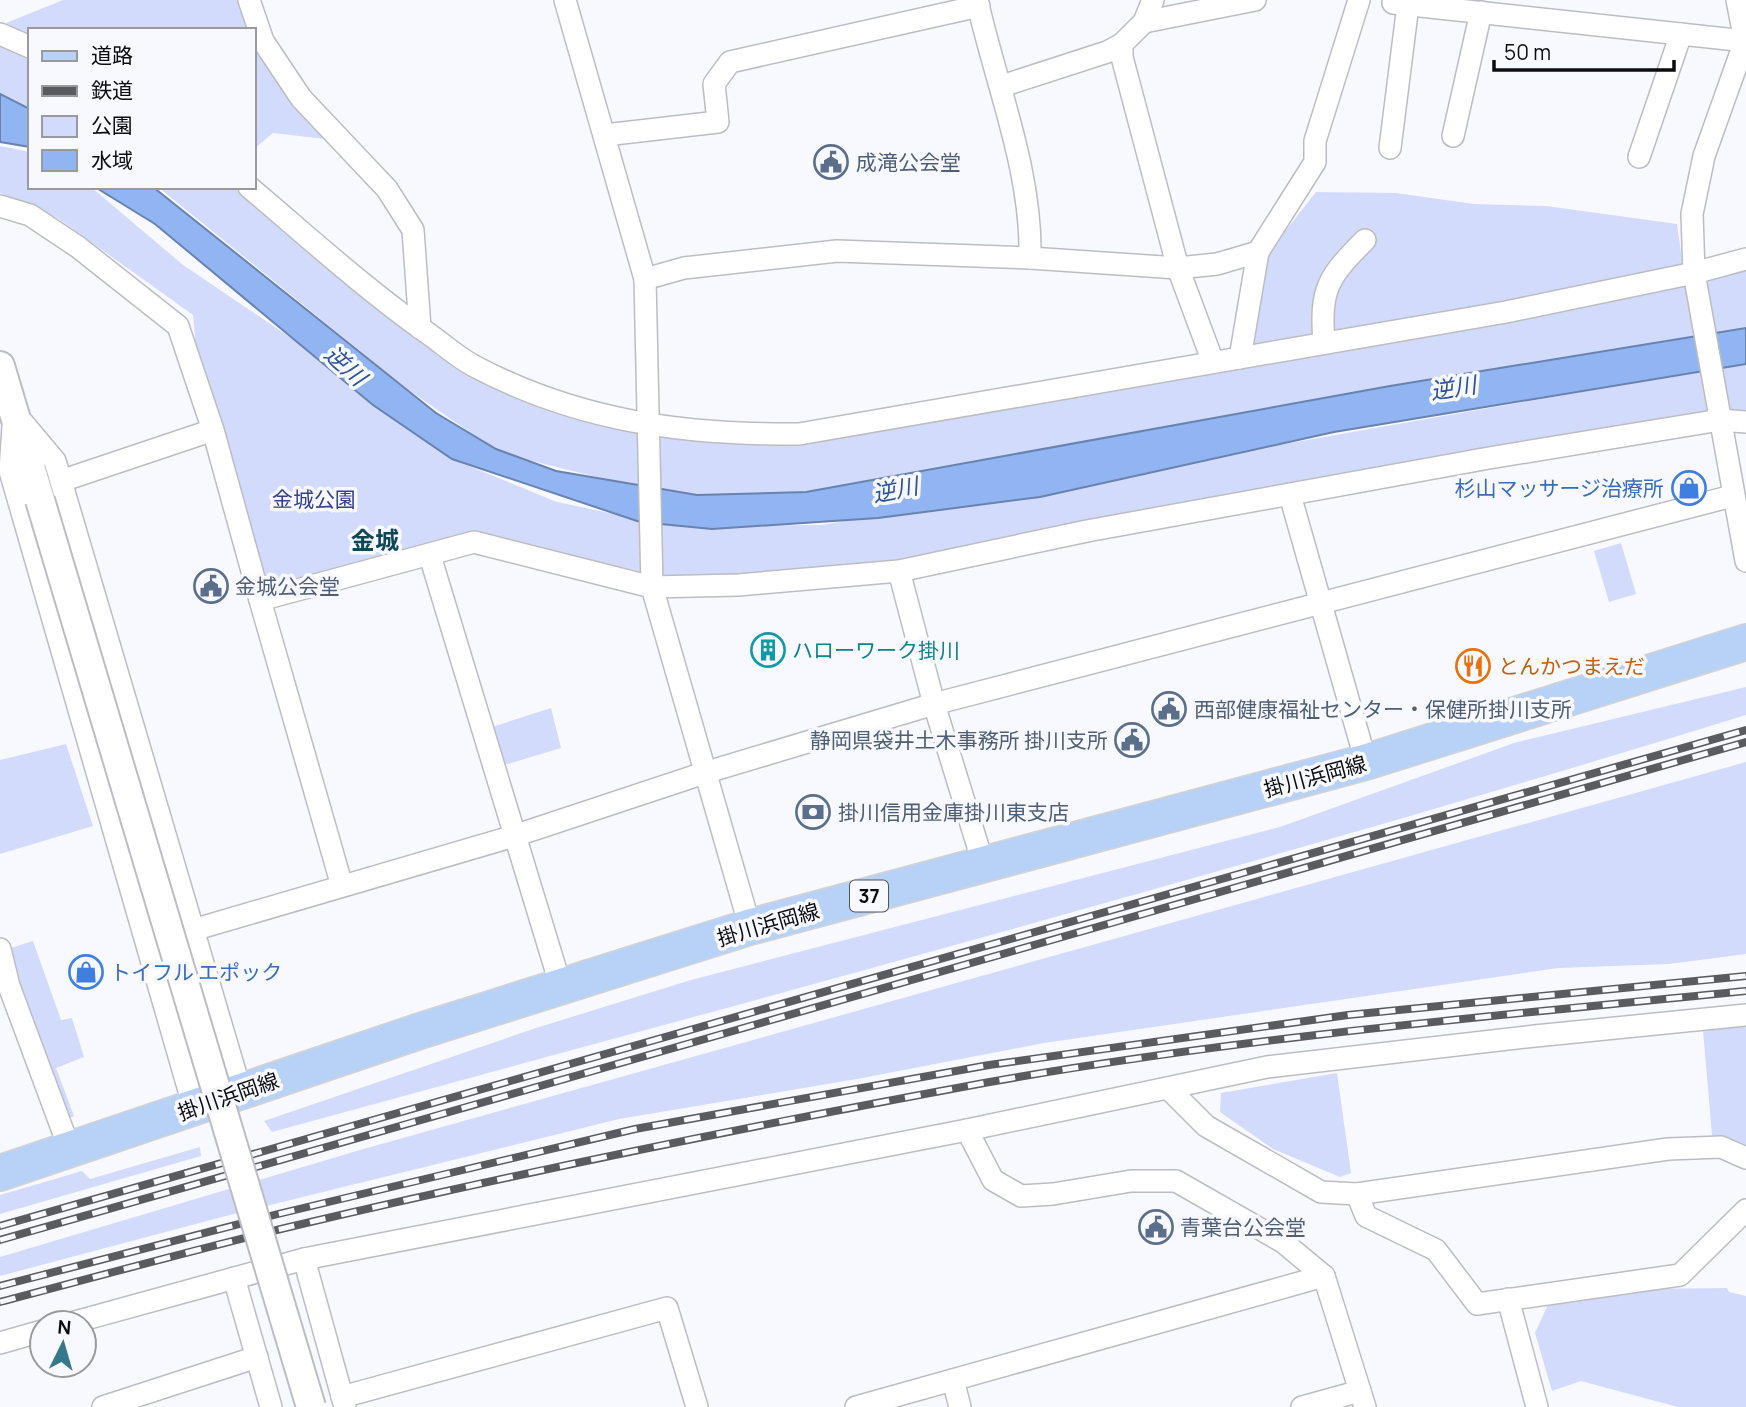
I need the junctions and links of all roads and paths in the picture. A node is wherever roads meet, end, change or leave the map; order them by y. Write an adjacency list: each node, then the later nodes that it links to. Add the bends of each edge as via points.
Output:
1 (248, 0): 31 (street, via 263,41 302,99 387,189 413,230)
2 (565, 0): 18 (street)
3 (1153, 0): 11 (street)
4 (1255, 0): 11 (street)
5 (1359, 0): 25 (street, via 1315,141 1315,162)
6 (1368, 0): 9 (street)
7 (1737, 0): 14 (street)
8 (978, 3): 17 (street); 18 (street, via 730,62 714,84 718,122)
9 (1399, 3): 10 (street); 20 (street)
10 (1481, 12): 13 (street); 19 (street)
11 (1144, 22): 15 (street)
12 (0, 34): 16 (street)
13 (1681, 34): 14 (street); 21 (street)
14 (1746, 41): 29 (street, via 1704,156 1692,214)
15 (1122, 44): 17 (street); 28 (street)
16 (28, 46)
17 (1002, 86): 26 (street, via 1031,226)
18 (606, 135): 30 (street)
19 (1453, 136)
20 (1390, 148)
21 (1639, 157)
22 (251, 189): 31 (street)
23 (0, 206): 40 (street, via 30,215 78,247 178,326)
24 (1365, 240): 32 (street, via 1326,287)
25 (1258, 252): 28 (street, via 1217,264); 33 (street)
26 (1030, 258): 28 (street); 30 (street, via 837,251 684,268)
27 (1746, 258): 29 (street)
28 (1178, 268): 34 (street)
29 (1694, 273): 32 (street); 37 (street)
30 (645, 279): 39 (street)
31 (420, 328): 39 (street, via 472,365 541,397)
32 (1324, 343): 33 (street)
33 (1240, 358): 34 (street)
34 (1213, 362): 39 (street, via 799,434 723,434)
35 (0, 366): 36 (street)
36 (14, 412): 41 (street, via 55,461); 65 (street, via 9,471); 85 (street, bridge)
37 (1720, 420): 38 (street); 42 (street); 43 (street)
38 (1746, 422)
39 (649, 426): 47 (street)
40 (213, 430): 41 (street); 48 (street)
41 (61, 481): 58 (street)
42 (1290, 495): 46 (street, via 1087,531); 49 (street)
43 (1732, 496): 45 (street); 49 (street)
44 (430, 556): 47 (street, via 474,542); 48 (street); 54 (street)
45 (1746, 561)
46 (899, 572): 47 (street); 51 (street)
47 (652, 587): 53 (street)
48 (260, 600): 56 (street)
49 (1322, 604): 51 (street); 52 (street)
50 (1746, 642): 52 (main road, 掛川浜岡線 / 37)
51 (934, 704): 53 (street); 55 (street)
52 (1366, 762): 55 (main road, 掛川浜岡線 / 37)
53 (704, 773): 54 (street); 57 (street)
54 (514, 836): 56 (street); 61 (street)
55 (984, 866): 57 (main road, 掛川浜岡線 / 37)
56 (342, 886): 58 (street)
57 (750, 927): 61 (main road, 掛川浜岡線 / 37)
58 (193, 930): 64 (street)
59 (0, 948): 60 (street)
60 (5, 987): 67 (street)
61 (561, 987): 64 (main road, 掛川浜岡線 / 37)
62 (1746, 1015): 63 (street, via 1267,1067)
63 (1170, 1090): 66 (street); 70 (street, via 1206,1126 1321,1192)
64 (241, 1092): 65 (main road, 掛川浜岡線 / 37)
65 (194, 1108): 67 (main road, 掛川浜岡線 / 37)
66 (967, 1130): 72 (street); 73 (street, via 993,1180 1021,1196 1131,1181 1176,1181 1254,1224)
67 (70, 1150): 69 (main road, 掛川浜岡線 / 37)
68 (1746, 1158): 70 (street, via 1721,1147 1668,1149)
69 (0, 1174)
70 (1357, 1194): 75 (street, via 1366,1216 1436,1250 1477,1304)
71 (1746, 1210): 75 (street, via 1680,1275)
72 (304, 1259): 74 (street); 82 (street)
73 (1324, 1276): 80 (street); 81 (street)
74 (234, 1278): 76 (street); 79 (street)
75 (1508, 1299): 90 (street)
76 (98, 1316)
77 (28, 1335): 78 (street)
78 (0, 1343)
79 (257, 1357): 83 (street); 84 (street)
80 (953, 1380): 87 (street); 88 (street)
81 (1363, 1399): 89 (street)
82 (344, 1402): 86 (street, via 667,1308)
83 (103, 1407)
84 (271, 1407)
85 (311, 1407)
86 (697, 1407)
87 (856, 1407)
88 (960, 1407)
89 (1302, 1407)
90 (1537, 1407)

